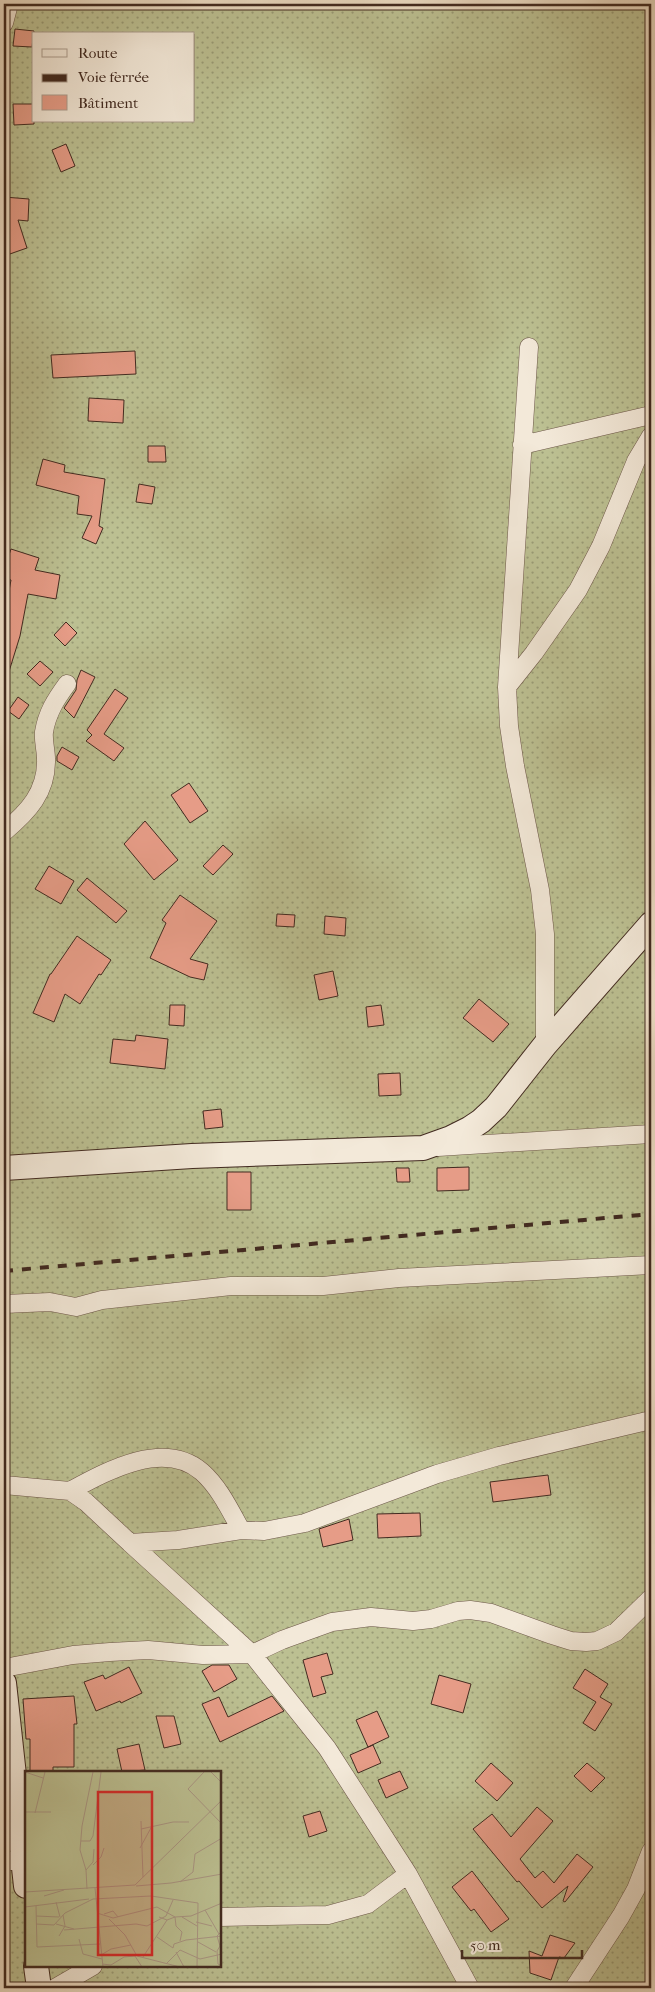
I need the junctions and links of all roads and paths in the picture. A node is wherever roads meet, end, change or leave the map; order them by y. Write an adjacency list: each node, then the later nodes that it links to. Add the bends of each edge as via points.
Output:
1 (10, 4): 2 (street)
2 (4, 23)
3 (529, 348): 6 (street)
4 (651, 415): 6 (street)
5 (651, 436): 8 (street, via 636,461 578,590)
6 (522, 445): 8 (street)
7 (67, 684): 9 (street, via 52,706 44,734 46,759 41,790 33,803)
8 (507, 687): 11 (street, via 515,766 544,925)
9 (4, 832)
10 (651, 924): 11 (street)
11 (545, 1045): 13 (street, via 481,1121 451,1138)
12 (651, 1134): 13 (street)
13 (423, 1148): 14 (street, via 192,1156)
14 (4, 1168)
15 (651, 1265): 16 (street, via 399,1278 322,1286 231,1286 110,1299 76,1307 50,1302)
16 (4, 1304)
17 (651, 1420): 20 (street, via 437,1474 305,1523 264,1531)
18 (4, 1485): 19 (street)
19 (70, 1491): 20 (street, via 116,1468 167,1457 181,1458 211,1482); 21 (street)
20 (240, 1530): 21 (street, via 178,1540)
21 (130, 1542): 23 (street)
22 (651, 1598): 23 (street, via 616,1632 596,1641 571,1641 491,1612 470,1610 413,1621 371,1617 332,1622)
23 (252, 1654): 24 (street, via 203,1655 148,1650 110,1652 73,1655); 28 (street, via 327,1748)
24 (4, 1668)
25 (4, 1683): 27 (street)
26 (651, 1851): 36 (street, via 621,1916)
27 (13, 1861): 29 (street)
28 (408, 1874): 30 (street, via 368,1904 342,1912); 35 (street)
29 (25, 1884)
30 (221, 1917)
31 (36, 1967): 33 (street)
32 (91, 1967): 34 (street)
33 (39, 1988)
34 (55, 1988)
35 (470, 1988)
36 (574, 1988)

